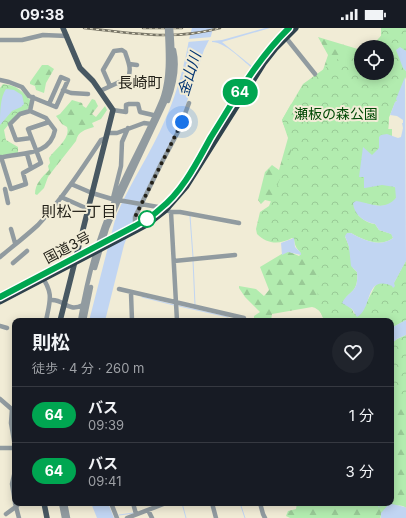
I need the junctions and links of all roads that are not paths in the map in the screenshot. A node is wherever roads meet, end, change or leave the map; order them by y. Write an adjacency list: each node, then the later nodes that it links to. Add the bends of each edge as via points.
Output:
1 (63, 28): 6 (main road)
2 (167, 28): 18 (street, bridge, via 169,59)
3 (171, 28): 18 (street, bridge, via 172,73)
4 (289, 28): 7 (highway, 国道3号)
5 (295, 28): 7 (highway, 国道3号)
6 (67, 36): 8 (street, via 43,35 22,40); 15 (main road, via 80,68)
7 (284, 36): 11 (street); 43 (highway, 国道3号, via 268,50 253,71)
8 (0, 40)
9 (129, 64): 10 (street); 13 (street, via 128,78); 13 (street, via 125,52 114,51 103,70)
10 (137, 64)
11 (315, 74)
12 (0, 80): 17 (street, via 22,87)
13 (110, 86): 15 (street)
14 (64, 90): 16 (street); 20 (street, via 56,107); 20 (street, via 68,80 61,78)
15 (100, 91): 21 (main road)
16 (88, 94)
17 (33, 97): 20 (street); 22 (street)
18 (165, 98): 25 (street); 29 (street)
19 (189, 103): 41 (street, via 179,130)
20 (48, 104)
21 (114, 110): 23 (street, via 126,112 126,105 138,104 140,112); 27 (main road)
22 (30, 111): 24 (street); 28 (street, via 20,114 10,124 16,140)
23 (153, 115): 25 (street); 29 (street, via 165,82 169,49 174,50 176,66 172,90 167,107)
24 (49, 122): 28 (street, via 28,129); 30 (street, via 56,130 54,138 43,149)
25 (150, 124): 26 (street); 39 (street)
26 (128, 128): 27 (street); 39 (street, via 122,142)
27 (106, 136): 34 (street); 37 (main road)
28 (31, 138): 30 (street)
29 (147, 144): 39 (street)
30 (36, 151): 31 (street); 33 (street, via 41,163)
31 (26, 154): 32 (street); 33 (street)
32 (0, 158): 35 (street)
33 (31, 168): 35 (street, via 23,173 26,184)
34 (71, 184): 37 (street); 38 (street)
35 (11, 189): 36 (street)
36 (3, 190): 40 (street)
37 (92, 193): 39 (street); 42 (main road)
38 (61, 197): 42 (street); 51 (street, via 37,225)
39 (117, 200): 41 (street); 48 (street)
40 (8, 203)
41 (142, 204): 43 (street); 45 (street)
42 (88, 209): 52 (main road)
43 (166, 210): 44 (street); 45 (highway, 国道3号); 53 (street)
44 (239, 223)
45 (133, 228): 48 (highway, 国道3号)
46 (11, 229): 47 (street)
47 (15, 242)
48 (102, 245): 52 (highway, 国道3号); 62 (street); 67 (street)
49 (27, 251): 54 (street)
50 (235, 256): 53 (street)
51 (0, 257)
52 (76, 259): 55 (highway, 国道3号); 61 (main road)
53 (174, 261): 63 (street)
54 (14, 263)
55 (42, 277): 58 (highway, 国道3号); 59 (street); 60 (highway, 国道3号)
56 (119, 289): 57 (street)
57 (130, 293): 63 (street); 68 (street)
58 (0, 297)
59 (51, 300): 61 (street); 64 (street)
60 (0, 302)
61 (64, 304): 62 (street, via 72,308); 65 (main road)
62 (83, 305): 66 (street)
63 (176, 305): 69 (street); 70 (street)
64 (47, 318)
65 (61, 318)
66 (81, 318)
67 (85, 318)
68 (132, 318)
69 (177, 318)
70 (244, 318)
71 (0, 326): 72 (street)
72 (6, 328)
73 (0, 399): 74 (street)
74 (12, 410)
75 (12, 417): 76 (street)
76 (12, 429)
77 (12, 447): 78 (street)
78 (0, 448)
79 (12, 506): 91 (street)
80 (16, 506): 92 (street)
81 (45, 506): 93 (main road)
82 (62, 506): 94 (street)
83 (66, 506): 95 (street)
84 (112, 506): 96 (street)
85 (134, 506): 90 (street)
86 (154, 506): 89 (street)
87 (213, 506): 99 (street)
88 (261, 506): 100 (street)
89 (148, 510): 90 (street); 98 (street)
90 (136, 512): 97 (street)
91 (6, 514)
92 (19, 518)
93 (47, 518)
94 (64, 518)
95 (68, 518)
96 (117, 518)
97 (127, 518)
98 (152, 518)
99 (216, 518)
100 (265, 518)

